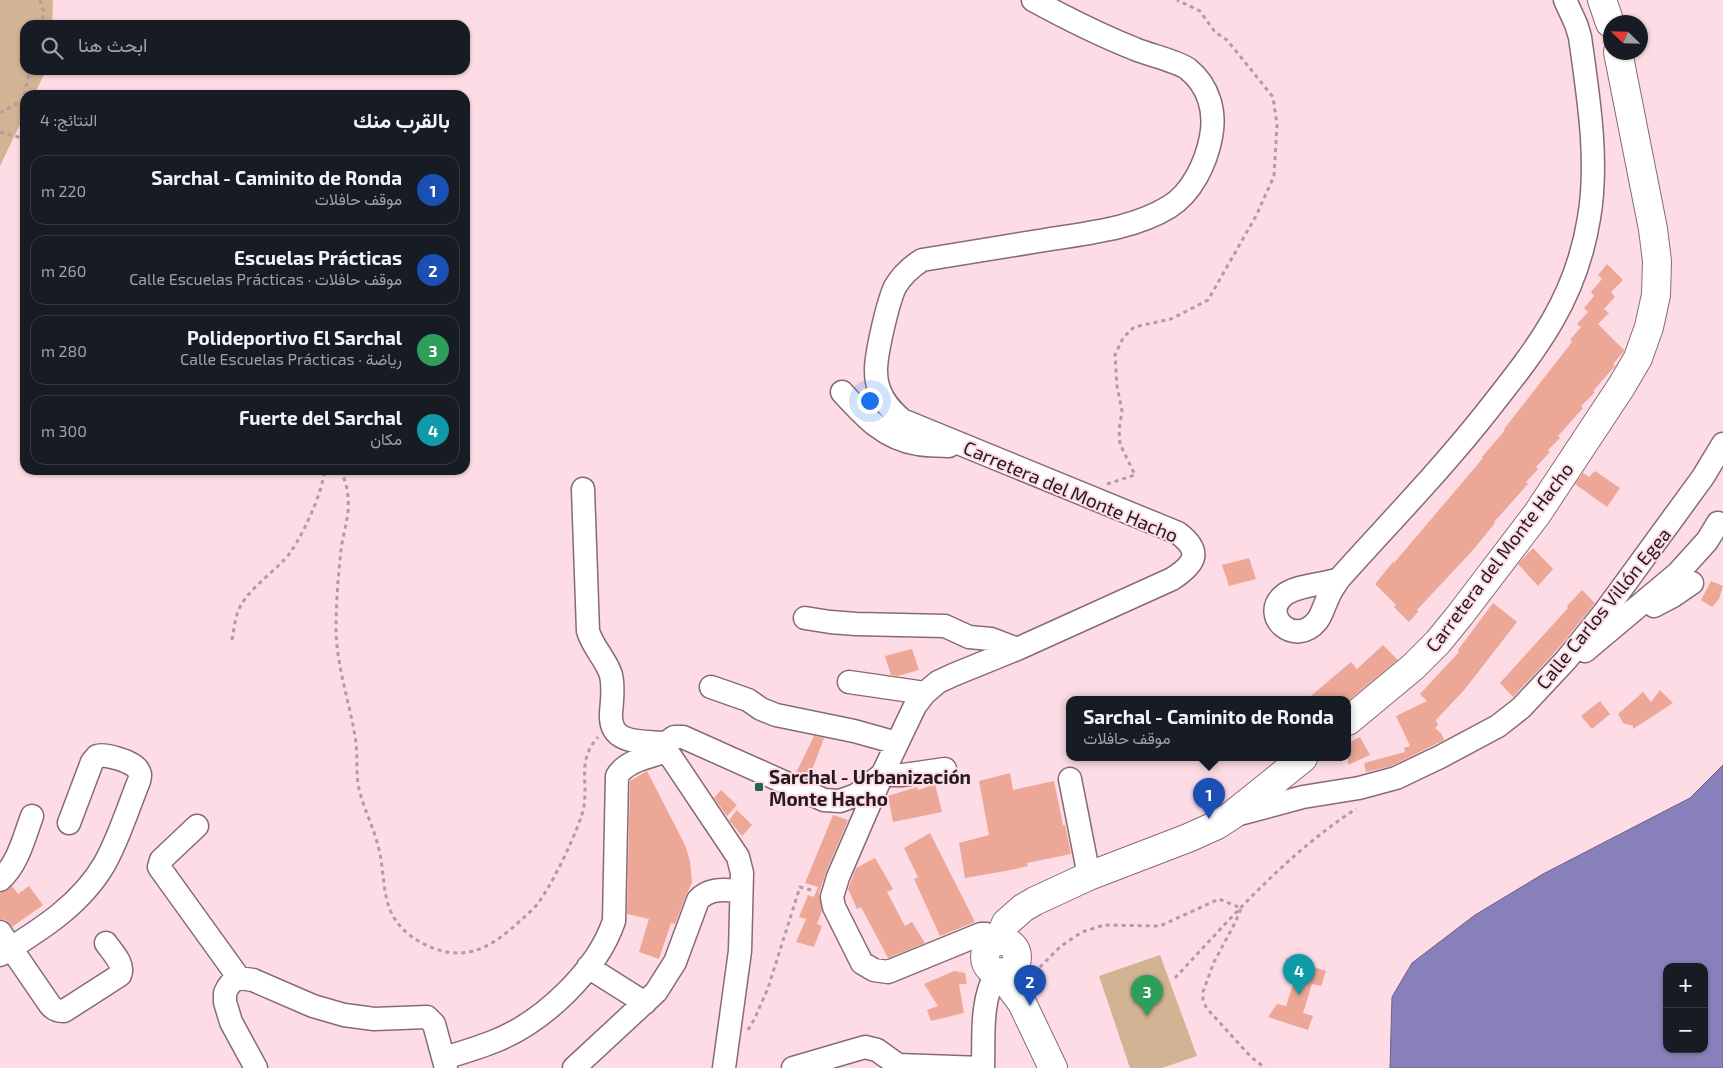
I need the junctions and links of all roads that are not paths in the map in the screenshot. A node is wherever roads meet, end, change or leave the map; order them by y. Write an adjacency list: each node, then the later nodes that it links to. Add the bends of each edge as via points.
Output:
1 (1033, 0): 8 (street, Carretera del Monte Hacho, via 1134,49 1186,68 1200,81 1208,95 1213,126 1206,155 1190,186 1170,206 1144,219 1104,231 922,260 902,277 891,300 878,352 879,390 888,407 902,420)
2 (1565, 0): 13 (street, via 1580,37 1593,178 1581,256 1568,293 1550,328 1527,361 1466,438)
3 (1602, 0): 4 (main road)
4 (1607, 15)
5 (1620, 60): 22 (main road, Carretera del Monte Hacho, via 1657,262 1656,294 1638,358 1537,514 1460,615 1413,667)
6 (842, 392): 8 (street, via 875,427 889,436 919,445)
7 (1723, 444): 18 (street, Calle Carlos Villón Egea, via 1665,530)
8 (966, 446): 17 (street, Carretera del Monte Hacho, via 1178,533 1194,551 1188,569 1172,579)
9 (583, 489): 24 (street, via 588,631 613,684 613,728 624,739)
10 (1718, 523): 12 (street)
11 (1723, 550): 12 (street)
12 (1693, 558): 15 (street)
13 (1338, 579)
14 (1692, 583): 15 (street, via 1660,604)
15 (1631, 613): 18 (street, via 1590,648)
16 (805, 618): 17 (street, via 856,624 945,626 969,637 991,638)
17 (1017, 650): 21 (street, Carretera del Monte Hacho, via 938,682)
18 (1566, 660): 31 (street, Calle Carlos Villón Egea, via 1521,708 1498,726 1396,778)
19 (849, 682): 21 (street)
20 (711, 687): 23 (street, via 748,700 776,716)
21 (925, 693): 23 (street, Carretera del Monte Hacho)
22 (1351, 719)
23 (897, 743): 27 (street, Carretera del Monte Hacho)
24 (667, 747): 29 (street, via 674,737 683,737 824,800); 37 (street, via 738,857 742,873); 41 (street, via 622,768 617,776 614,921 610,934)
25 (1299, 761): 31 (main road)
26 (945, 769): 27 (street)
27 (882, 775): 29 (street, Carretera del Monte Hacho, via 856,795); 32 (street)
28 (1070, 779): 35 (street)
29 (840, 801): 32 (street, via 860,810)
30 (32, 816): 36 (street, via 15,860)
31 (1231, 816): 35 (main road, via 1203,832)
32 (862, 821): 40 (street, via 832,897 862,963 874,970 888,972 981,934 990,936)
33 (69, 823): 39 (street, via 97,756 106,755 139,770 140,776 115,841 94,881 62,914)
34 (197, 826): 42 (street, via 160,860 159,866)
35 (1089, 876): 40 (main road, via 1047,895)
36 (0, 880)
37 (741, 891): 43 (street, via 711,890 698,900 675,962); 48 (street, via 740,951)
38 (106, 943): 39 (street, via 121,965 120,975 64,1011 50,1005)
39 (4, 945)
40 (1005, 959): 50 (street, via 987,997); 51 (main road)
41 (588, 967): 43 (street); 44 (street, via 552,1006 529,1023)
42 (239, 978): 44 (street, via 253,980 313,1006 344,1015 374,1019 422,1016 432,1020); 46 (street, via 228,987 225,1002 231,1022)
43 (645, 1003): 47 (street)
44 (445, 1063)
45 (896, 1066): 49 (street, via 877,1050 865,1047); 50 (street)
46 (256, 1068)
47 (574, 1068)
48 (724, 1068)
49 (793, 1068)
50 (983, 1068)
51 (1053, 1068)

